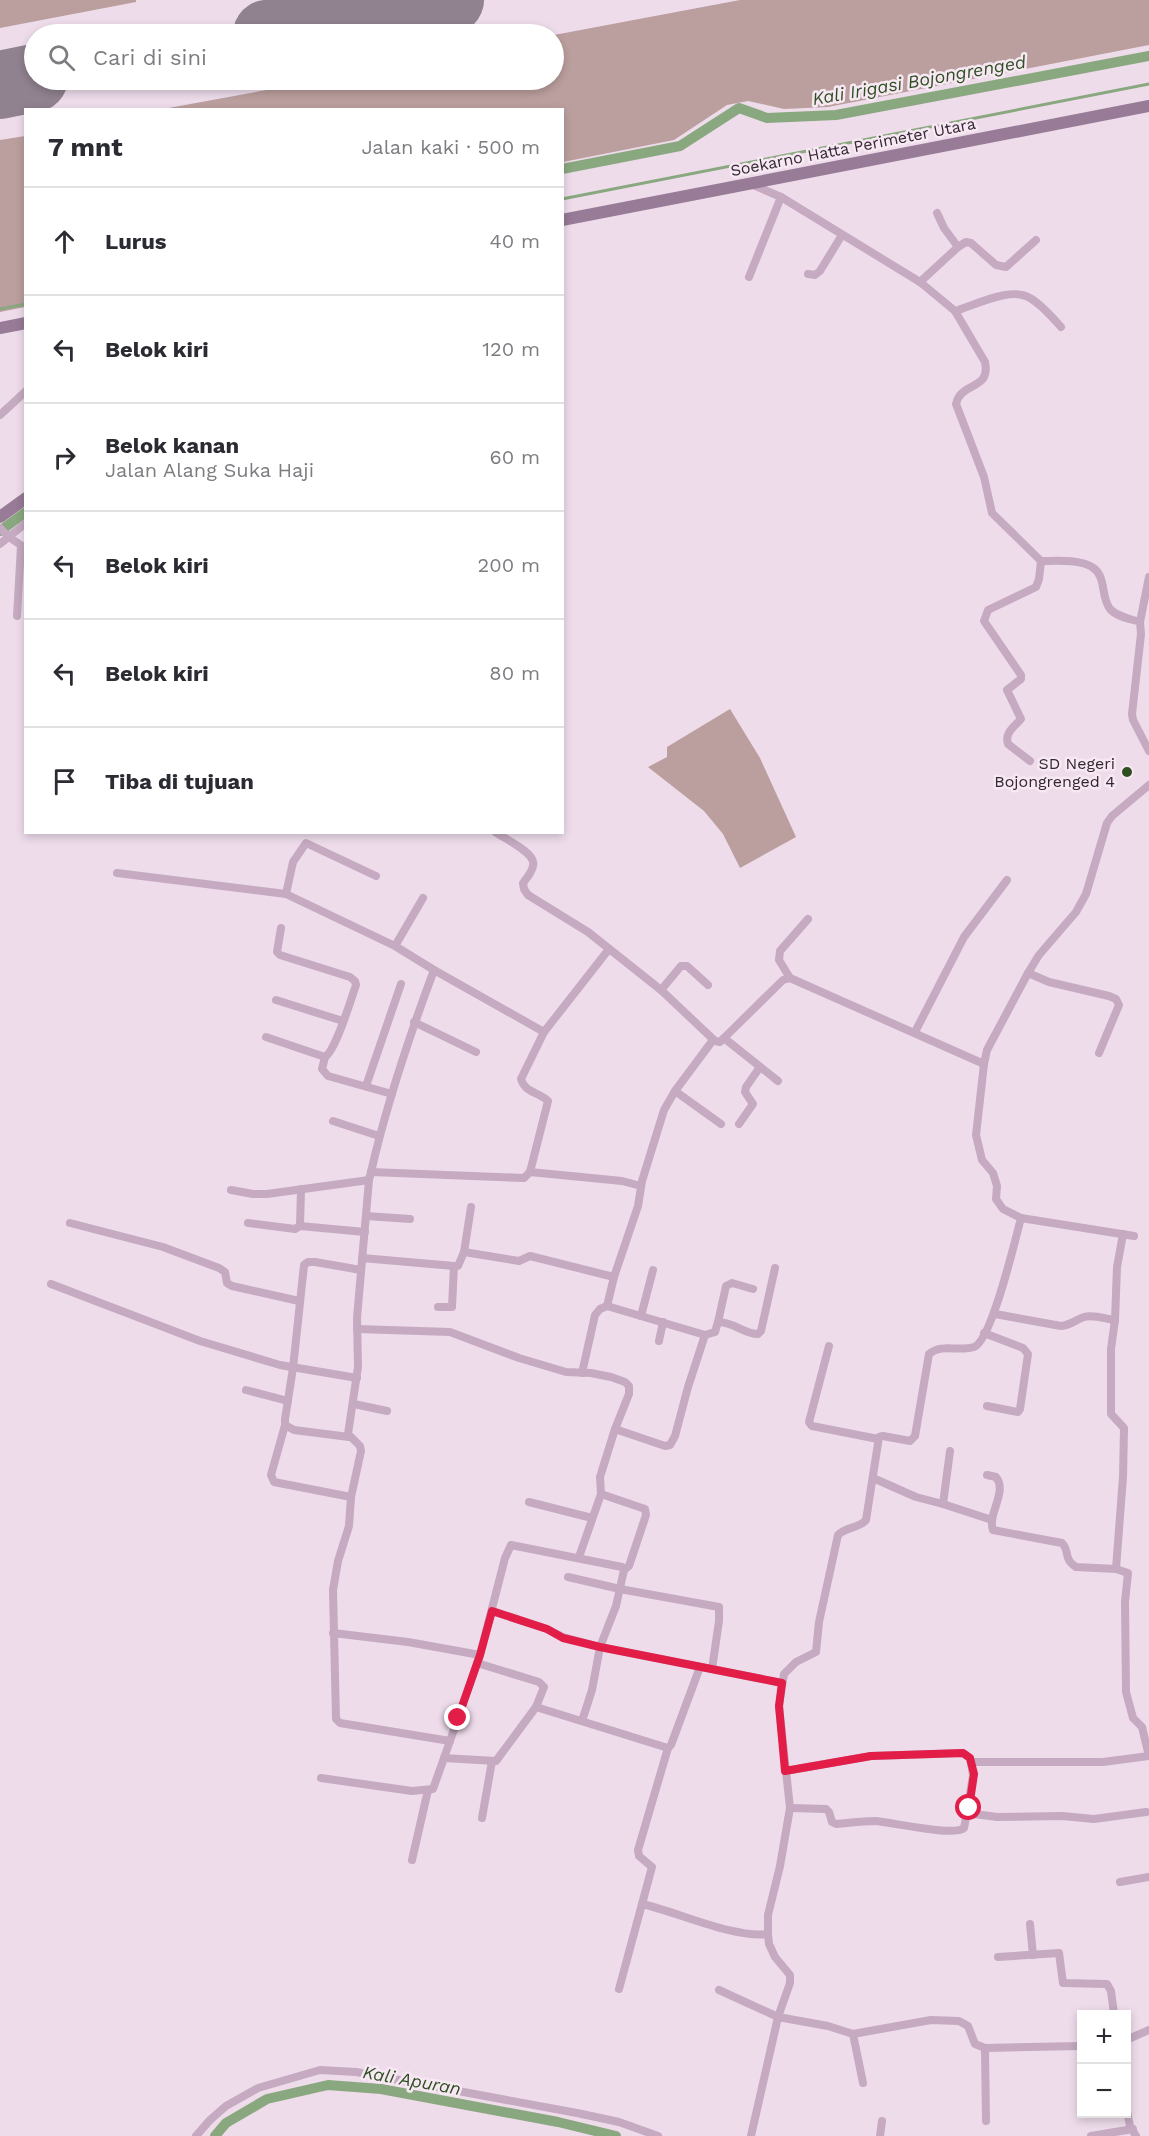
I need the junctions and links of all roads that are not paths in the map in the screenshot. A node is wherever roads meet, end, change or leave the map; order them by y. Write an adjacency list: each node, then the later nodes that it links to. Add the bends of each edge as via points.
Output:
1 (1149, 105): 2 (main road, Soekarno Hatta Perimeter Utara)
2 (751, 184): 3 (street); 5 (main road, Soekarno Hatta Perimeter Utara)
3 (781, 197): 6 (street); 10 (street)
4 (937, 213): 8 (street)
5 (564, 220)
6 (842, 235): 9 (street, via 820,271); 11 (street)
7 (1036, 240): 8 (street, via 1006,267 996,265 971,243)
8 (958, 248): 11 (street)
9 (808, 274)
10 (749, 277)
11 (920, 282): 12 (street)
12 (955, 311): 14 (street, via 1010,293 1022,294 1032,298); 24 (street, via 987,371 984,380 960,394 956,404 984,477 992,513)
13 (24, 323): 15 (main road)
14 (1061, 327)
15 (0, 328)
16 (24, 393): 17 (street)
17 (0, 415)
18 (24, 499): 19 (main road)
19 (0, 517)
20 (24, 525): 21 (street)
21 (5, 533): 22 (street); 23 (street)
22 (0, 544)
23 (23, 547): 26 (street)
24 (1041, 561): 27 (street, via 1078,562 1094,567 1101,576 1111,610); 29 (street, via 1036,587 984,615 984,621 1022,675 1007,690 1021,719 1006,740)
25 (1149, 577): 27 (street)
26 (17, 616)
27 (1140, 622): 28 (street, via 1133,720)
28 (1149, 751)
29 (1030, 761)
30 (1149, 785): 42 (street, via 1107,823 1086,894)
31 (498, 834): 40 (street, via 530,854 534,862 523,883 528,895 573,921)
32 (117, 873): 35 (street)
33 (376, 876): 35 (street, via 306,843 293,862)
34 (1006, 880): 51 (street, via 964,938)
35 (286, 894): 39 (street)
36 (423, 898): 39 (street)
37 (808, 920): 43 (street, via 780,951 780,960)
38 (281, 928): 48 (street, via 277,952 280,956 355,981)
39 (395, 945): 41 (street)
40 (609, 949): 46 (street); 50 (street)
41 (434, 970): 49 (street); 50 (street)
42 (1028, 973): 56 (street, via 1116,999 1119,1005); 58 (street, via 987,1050)
43 (790, 978): 51 (street); 53 (street, via 783,980)
44 (401, 984): 61 (street)
45 (708, 985): 46 (street, via 687,966 681,966)
46 (661, 990): 54 (street)
47 (276, 999): 48 (street)
48 (343, 1021): 57 (street, via 332,1050)
49 (414, 1022): 55 (street); 63 (street)
50 (544, 1032): 68 (street, via 521,1079 528,1090 548,1101)
51 (915, 1032): 58 (street)
52 (266, 1037): 57 (street)
53 (724, 1038): 54 (street, via 720,1042); 59 (street)
54 (713, 1040): 62 (street)
55 (476, 1052)
56 (1100, 1053)
57 (325, 1057): 61 (street, via 322,1070 328,1076)
58 (984, 1064): 75 (street, via 976,1135 982,1160 993,1173 996,1199 1003,1209)
59 (760, 1067): 60 (street); 66 (street, via 745,1092 753,1101 752,1108)
60 (778, 1081)
61 (366, 1086): 63 (street)
62 (675, 1091): 65 (street); 70 (street, via 656,1132)
63 (392, 1094): 67 (street)
64 (333, 1121): 67 (street)
65 (721, 1124)
66 (739, 1124)
67 (379, 1136): 69 (street)
68 (530, 1172): 69 (street, via 524,1178); 70 (street)
69 (370, 1176): 71 (street); 74 (street)
70 (641, 1186): 89 (street)
71 (301, 1189): 72 (street, via 267,1194); 79 (street)
72 (231, 1190)
73 (471, 1207): 83 (street)
74 (366, 1216): 76 (street); 80 (street)
75 (1021, 1218): 81 (street); 95 (street)
76 (410, 1219)
77 (70, 1222): 92 (street, via 163,1247 208,1264 225,1272 227,1283 232,1286)
78 (248, 1223): 79 (street, via 295,1229)
79 (300, 1226): 80 (street)
80 (365, 1232): 84 (street)
81 (1123, 1234): 82 (street); 97 (street)
82 (1134, 1236)
83 (464, 1252): 85 (street, via 461,1263); 89 (street, via 519,1261 530,1256)
84 (362, 1258): 85 (street); 87 (street)
85 (454, 1266): 94 (street, via 452,1307)
86 (775, 1268): 99 (street, via 759,1334)
87 (361, 1270): 92 (street, via 308,1262 302,1270); 100 (street)
88 (653, 1270): 96 (street)
89 (614, 1277): 93 (street)
90 (51, 1284): 105 (street, via 200,1341)
91 (753, 1289): 99 (street, via 728,1284)
92 (299, 1301): 105 (street)
93 (607, 1306): 96 (street); 106 (street, via 594,1315)
94 (438, 1307)
95 (995, 1314): 97 (street, via 1061,1326 1090,1316); 101 (street)
96 (641, 1316): 98 (street)
97 (1115, 1320): 127 (street, via 1111,1414 1124,1428)
98 (663, 1322): 102 (street); 103 (street)
99 (718, 1322): 102 (street, via 715,1332)
100 (357, 1329): 106 (street, via 450,1332 519,1358); 107 (street)
101 (984, 1333): 111 (street, via 1023,1348 1028,1354 1018,1412); 116 (street, via 976,1346 945,1348 929,1354 913,1440 884,1436)
102 (705, 1335): 114 (street, via 670,1445)
103 (660, 1341)
104 (829, 1346): 116 (street, via 809,1422 812,1426)
105 (293, 1368): 107 (street); 109 (street)
106 (582, 1373): 114 (street, via 611,1377 629,1386)
107 (357, 1378): 110 (street)
108 (246, 1390): 109 (street)
109 (288, 1401): 113 (street)
110 (354, 1404): 112 (street); 115 (street)
111 (987, 1406)
112 (387, 1411)
113 (285, 1425): 115 (street, via 294,1430); 121 (street, via 271,1479)
114 (615, 1429): 120 (street, via 600,1477)
115 (349, 1437): 121 (street, via 361,1451)
116 (878, 1439): 119 (street)
117 (950, 1451): 123 (street)
118 (987, 1474): 125 (street, via 996,1477 1000,1485)
119 (873, 1478): 123 (street); 137 (street, via 866,1520 838,1535 816,1652 788,1668)
120 (601, 1494): 124 (street); 128 (street, via 645,1509 629,1566)
121 (351, 1497): 132 (street, via 349,1526 333,1590)
122 (529, 1502): 124 (street)
123 (943, 1504): 125 (street)
124 (592, 1518): 126 (street)
125 (992, 1520): 127 (street, via 996,1532 1062,1543 1067,1559 1076,1567)
126 (579, 1557): 128 (street); 131 (street, via 511,1545)
127 (1116, 1569): 142 (street, via 1129,1576 1125,1602 1126,1692 1133,1718 1142,1727)
128 (624, 1570): 130 (street)
129 (568, 1577): 130 (street)
130 (620, 1589): 133 (street); 136 (street, via 719,1607)
131 (492, 1611): 133 (street, via 563,1638); 134 (street)
132 (333, 1633): 134 (street, via 408,1642); 140 (street, via 338,1722)
133 (600, 1647): 135 (street); 139 (street)
134 (479, 1659): 138 (street, via 539,1682 544,1687); 140 (street)
135 (700, 1667): 136 (street); 141 (street)
136 (712, 1669): 137 (street)
137 (782, 1683): 146 (street, via 779,1706)
138 (536, 1707): 139 (street); 144 (street, via 499,1759)
139 (582, 1721): 141 (street)
140 (450, 1741): 143 (street)
141 (668, 1748): 156 (street, via 638,1850 639,1856 652,1867)
142 (1149, 1756): 145 (street, via 1103,1762)
143 (444, 1758): 144 (street); 148 (street, via 434,1789)
144 (492, 1761): 152 (street)
145 (972, 1762): 146 (street, via 963,1753 899,1754); 151 (street, via 974,1774)
146 (785, 1771): 149 (street)
147 (321, 1778): 148 (street)
148 (428, 1790): 153 (street)
149 (790, 1808): 151 (street, via 826,1809 836,1824 877,1821 958,1831 964,1828); 158 (street, via 768,1915)
150 (1146, 1812): 151 (street, via 1094,1819)
151 (967, 1814)
152 (482, 1818)
153 (412, 1860)
154 (1149, 1877): 155 (street)
155 (1120, 1882)
156 (642, 1904): 158 (street, via 739,1932); 161 (street)
157 (1030, 1923): 159 (street)
158 (768, 1934): 164 (street, via 774,1957 790,1975)
159 (1033, 1955): 160 (street); 163 (street, via 1059,1953 1066,1984 1107,1984)
160 (998, 1957)
161 (619, 1989)
162 (719, 1990): 164 (street)
163 (1113, 2010)
164 (778, 2016): 166 (street); 177 (street)
165 (1149, 2030): 167 (street)
166 (853, 2034): 169 (street, via 931,2020 959,2021 968,2025 975,2044); 170 (street)
167 (1131, 2038)
168 (1077, 2046): 169 (street)
169 (985, 2048): 173 (street)
170 (863, 2083)
171 (1128, 2118): 174 (street)
172 (882, 2121): 178 (street)
173 (986, 2121)
174 (1134, 2132): 179 (street)
175 (196, 2136): 176 (street, via 226,2106 258,2088 320,2070 356,2072 619,2122)
176 (658, 2136)
177 (750, 2136)
178 (880, 2136)
179 (1090, 2136)

